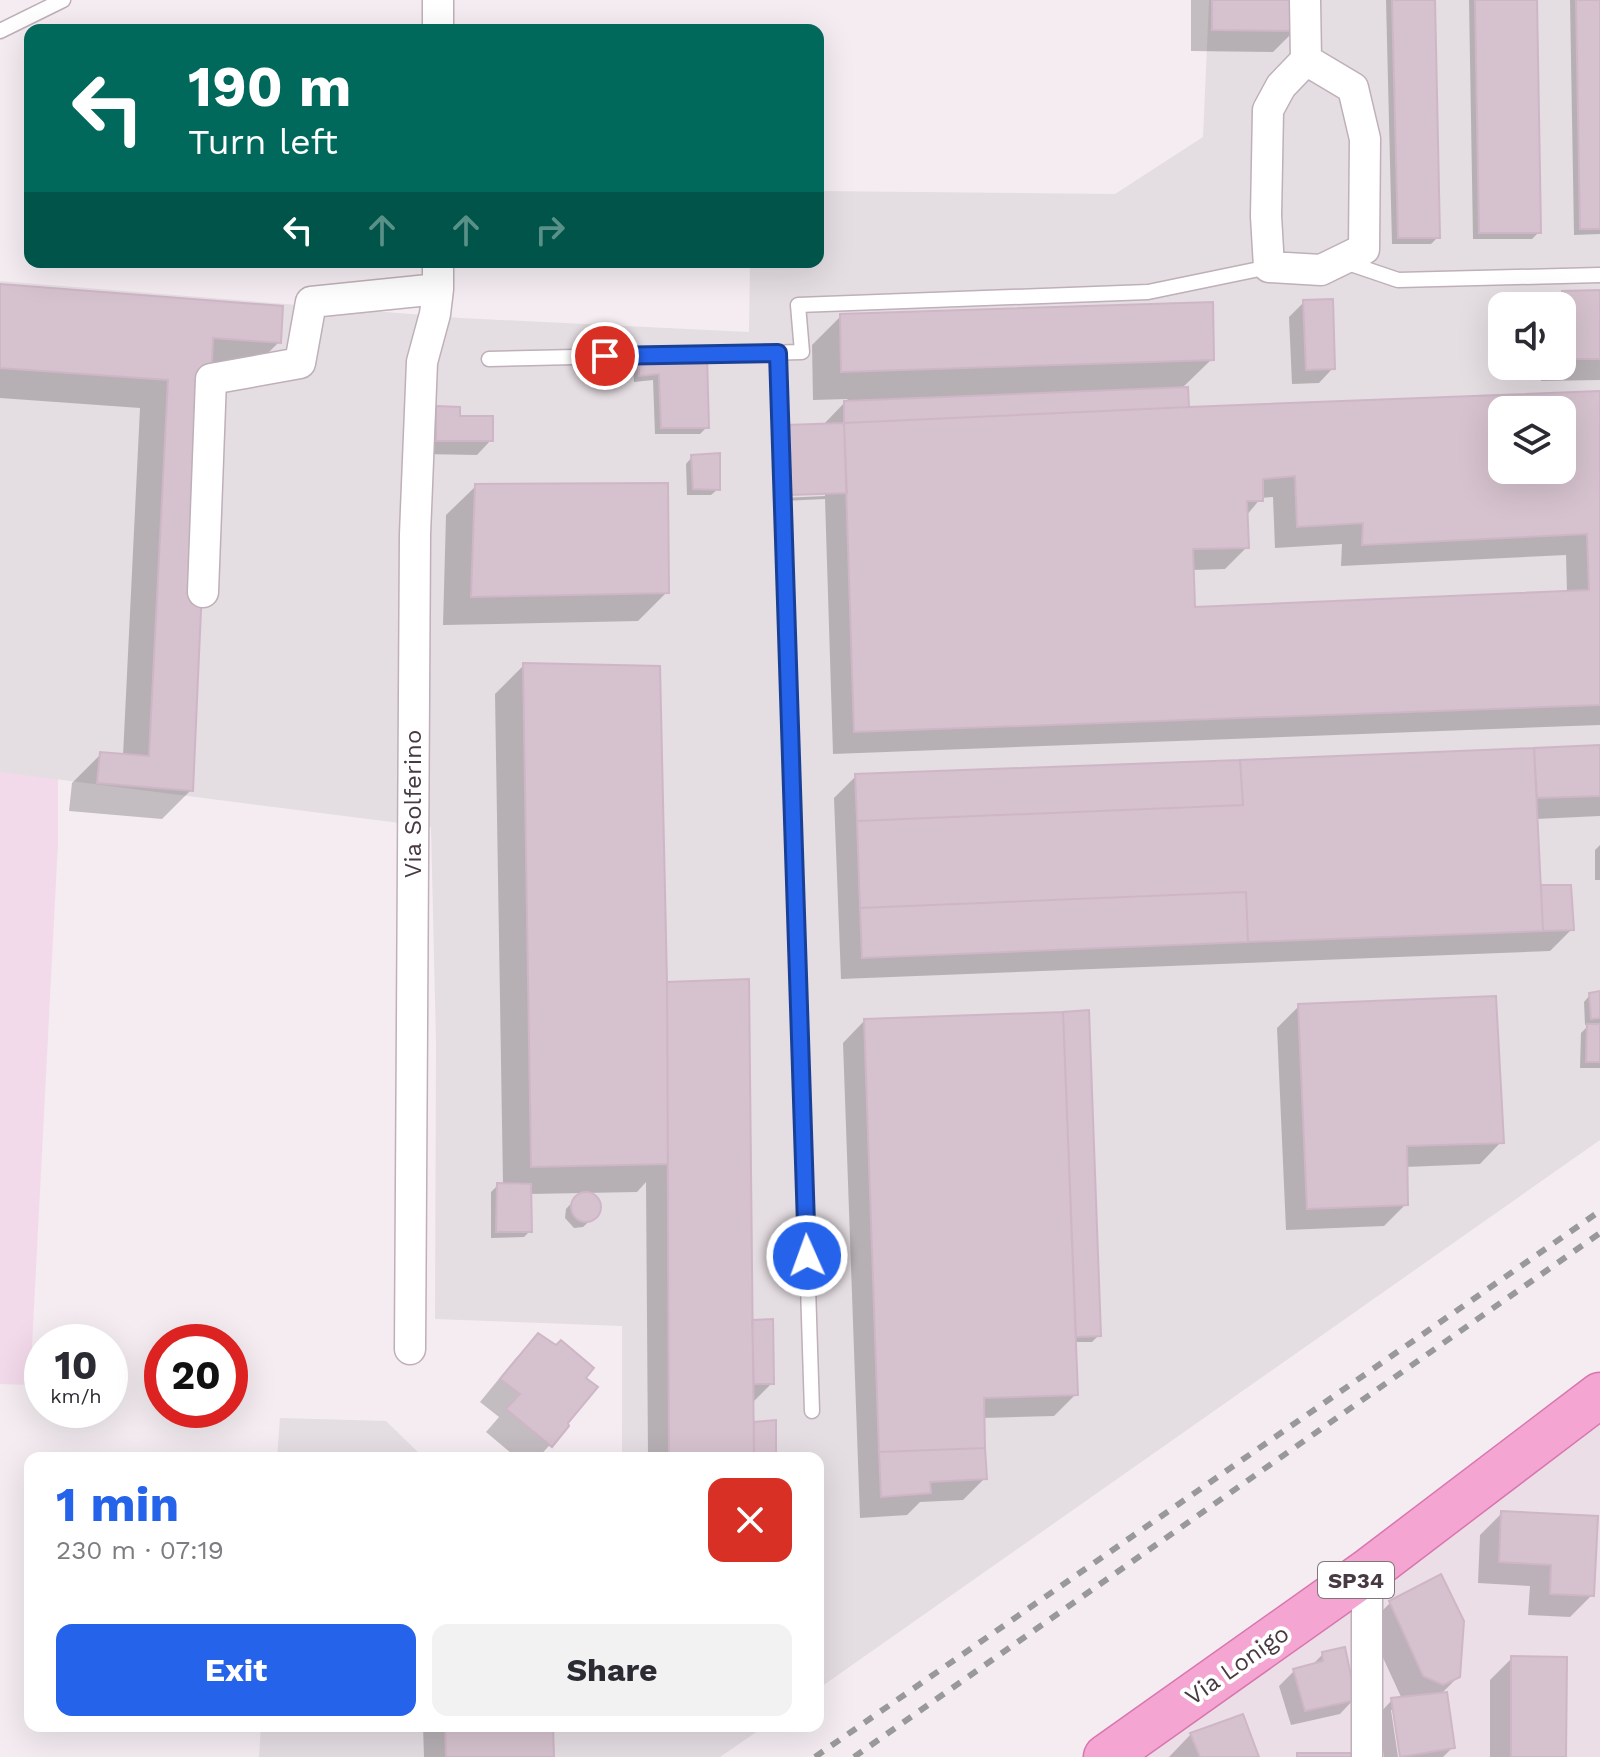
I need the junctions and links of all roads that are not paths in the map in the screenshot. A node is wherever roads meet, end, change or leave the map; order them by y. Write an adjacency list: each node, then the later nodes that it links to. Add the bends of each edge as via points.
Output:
1 (63, 0): 5 (lane)
2 (438, 0): 4 (street)
3 (1305, 0): 6 (street)
4 (438, 24)
5 (0, 31)
6 (1306, 60): 7 (street, via 1353,88 1365,139 1364,249); 8 (street, via 1281,86 1268,110)
7 (1341, 260): 8 (street, via 1321,270); 9 (lane, via 1398,280)
8 (1269, 267): 11 (lane, via 1148,292 798,305 802,352)
9 (1600, 275)
10 (438, 276): 13 (street, via 311,302 300,363 211,379); 14 (street, Via Solferino, via 435,314 422,362 415,534)
11 (778, 353): 12 (lane); 16 (lane)
12 (489, 359)
13 (203, 592)
14 (410, 1349)
15 (1600, 1395): 17 (main road, Via Lonigo / SP34)
16 (812, 1411)
17 (1367, 1572): 18 (main road, Via Lonigo / SP34); 19 (street)
18 (1106, 1757)
19 (1367, 1757)

